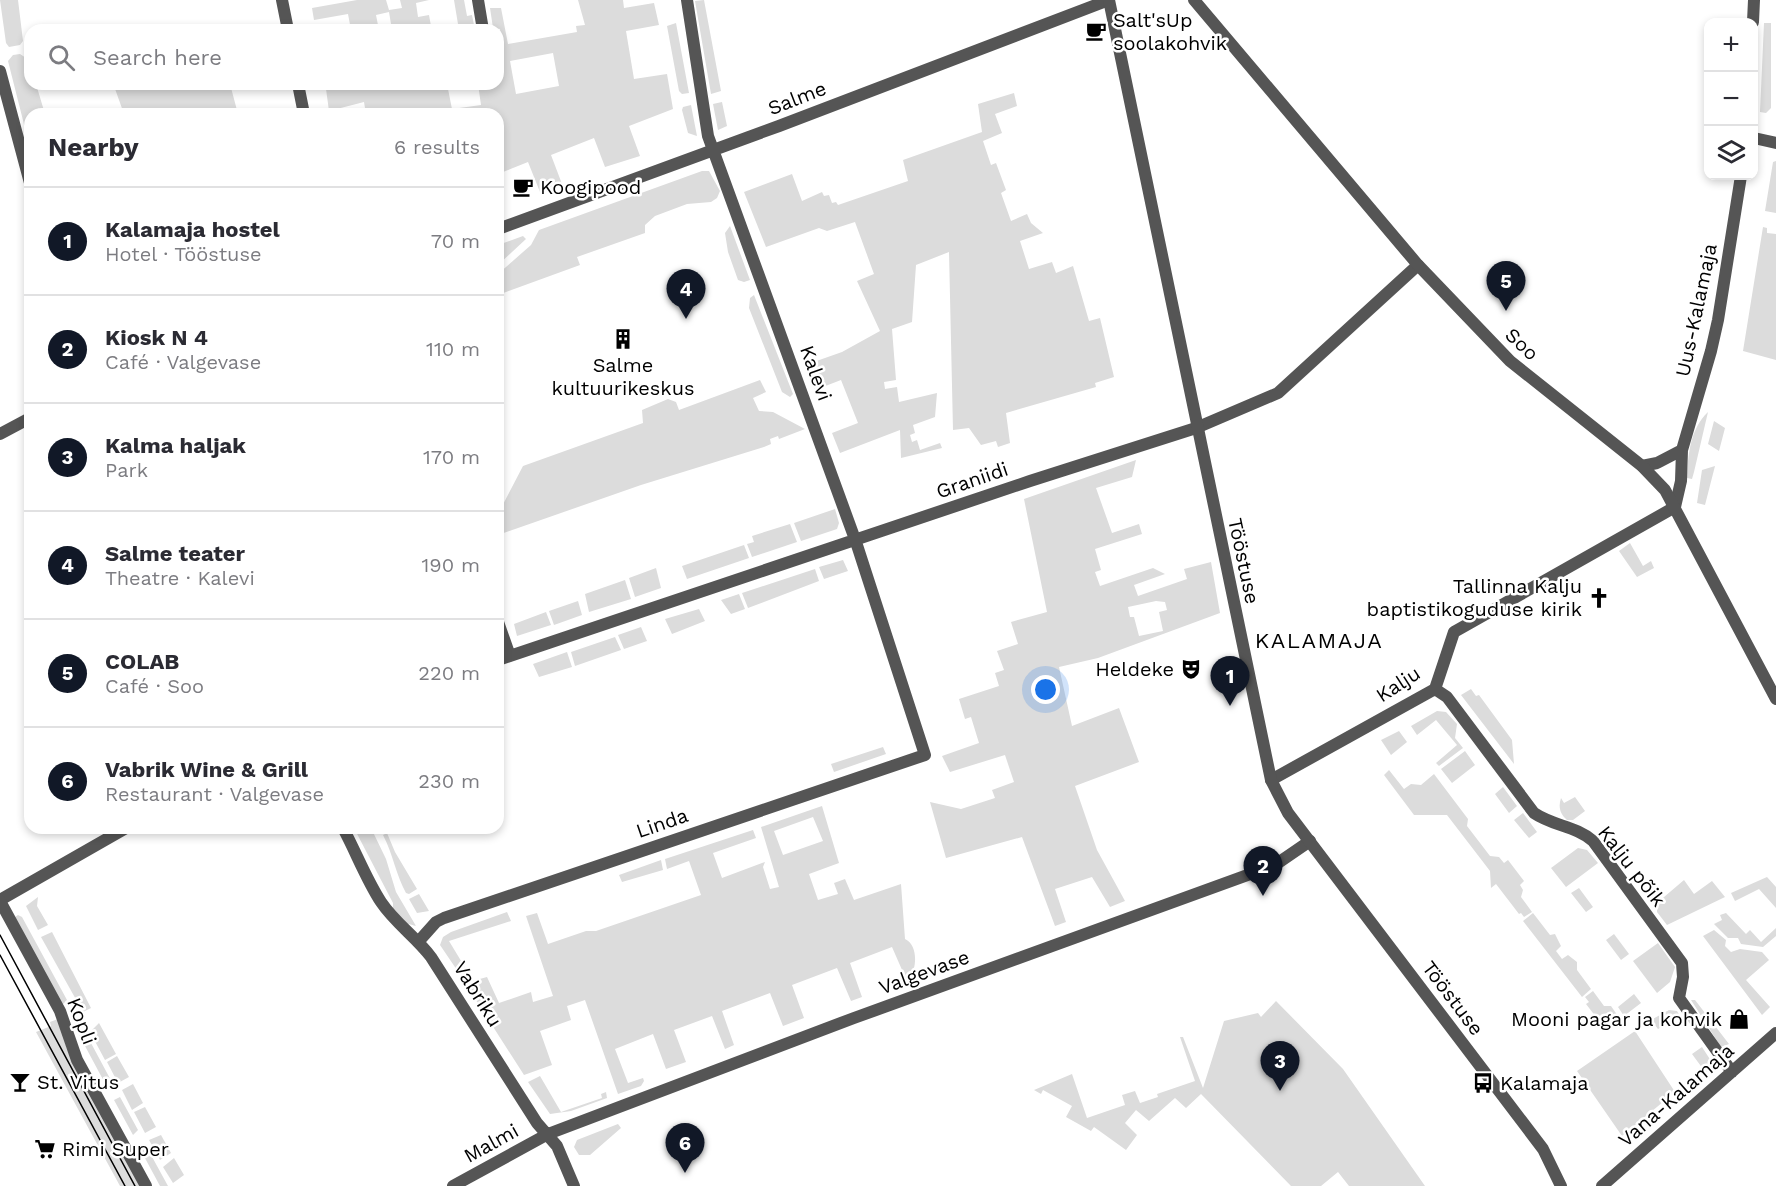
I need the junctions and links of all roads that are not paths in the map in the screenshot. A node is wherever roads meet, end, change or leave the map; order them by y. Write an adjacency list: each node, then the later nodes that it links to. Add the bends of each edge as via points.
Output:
1 (282, 0): 8 (street)
2 (478, 0): 9 (street)
3 (687, 0): 15 (street, Kalevi, via 708,135)
4 (1109, 0): 15 (street, Salme); 21 (street, Tööstuse)
5 (1194, 0): 19 (street, Soo)
6 (1754, 0): 7 (street)
7 (1753, 18)
8 (287, 24)
9 (482, 24)
10 (0, 71): 16 (street)
11 (299, 90): 12 (street)
12 (303, 108)
13 (1758, 139): 14 (street)
14 (1776, 143)
15 (714, 149): 18 (street, Salme); 26 (street, Kalevi)
16 (24, 161)
17 (1740, 180): 23 (street, Uus-Kalamaja, via 1711,351)
18 (504, 226)
19 (1418, 265): 21 (street, Graniidi, via 1278,393); 24 (street, Soo, via 1510,362)
20 (24, 421): 22 (street)
21 (1196, 428): 26 (street, Graniidi); 31 (street, Tööstuse)
22 (0, 434)
23 (1682, 450): 24 (street, via 1657,464); 25 (street, Uus-Kalamaja)
24 (1642, 466): 25 (street, Soo)
25 (1675, 507): 28 (street, Kalju, via 1454,632); 29 (street, Soo)
26 (856, 542): 27 (street, Graniidi); 30 (street, Kalevi)
27 (504, 658)
28 (1434, 689): 31 (street, Kalju); 38 (street, Kalju põik, via 1447,697 1534,813 1548,823 1575,830 1593,841 1682,963 1679,998)
29 (1776, 699)
30 (925, 756): 36 (street, Linda, via 444,918)
31 (1270, 780): 34 (street, Tööstuse)
32 (116, 834): 35 (street)
33 (346, 834): 36 (street, Vabriku, via 381,902)
34 (1310, 842): 39 (street, Valgevase, via 1275,865); 43 (street, Tööstuse, via 1543,1149)
35 (0, 901): 40 (street, Kopli, via 60,1011 77,1060)
36 (419, 941): 39 (street, Vabriku, via 537,1123)
37 (1776, 1033): 38 (street, Vana-Kalamaja)
38 (1732, 1072): 44 (street, Vana-Kalamaja)
39 (548, 1134): 41 (street, Malmi); 42 (street, Vabriku)
40 (146, 1186)
41 (453, 1186)
42 (574, 1186)
43 (1561, 1186)
44 (1602, 1186)

